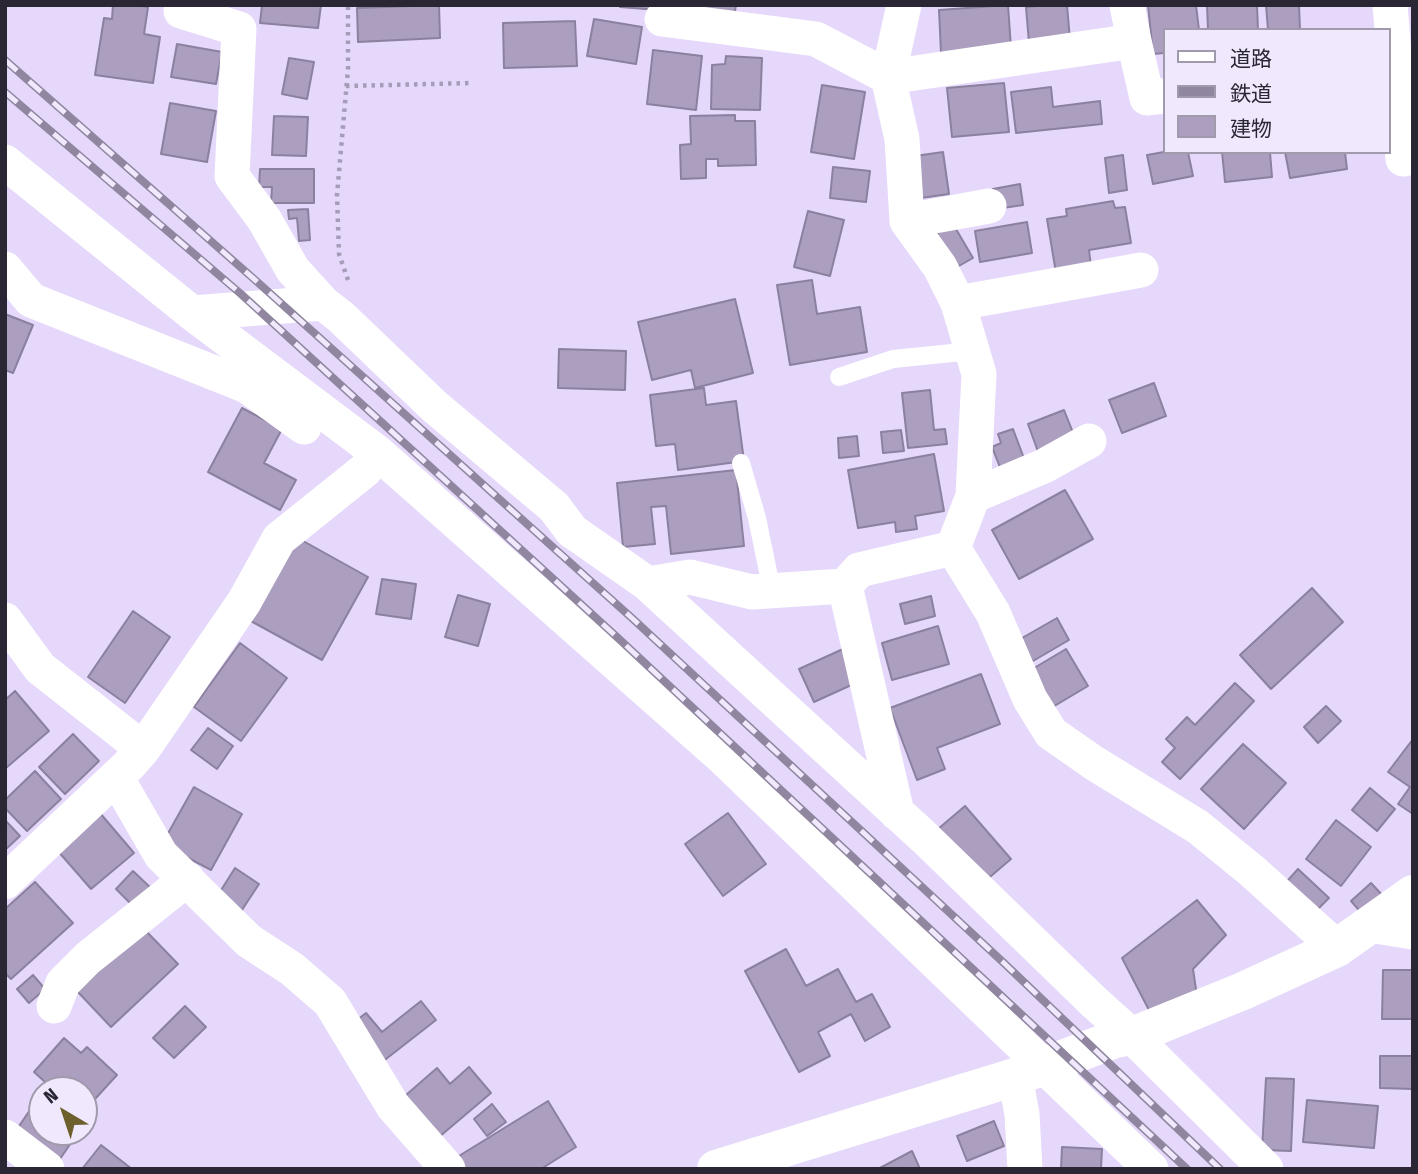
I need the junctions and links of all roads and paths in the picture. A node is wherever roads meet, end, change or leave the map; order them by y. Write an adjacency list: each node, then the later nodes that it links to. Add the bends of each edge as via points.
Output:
1 (182, 5): 19 (street, via 181,11 239,29 232,176 293,270)
2 (348, 5): 10 (path)
3 (904, 5): 8 (street)
4 (1127, 5): 7 (street)
5 (1390, 5): 12 (street, via 1404,159)
6 (662, 19): 8 (street, via 816,39)
7 (1134, 41): 8 (street); 11 (street, via 1147,98)
8 (888, 76): 15 (street, via 902,139)
9 (473, 83): 10 (path)
10 (346, 86): 19 (path, via 337,195 340,254 351,290)
11 (1162, 96)
12 (1413, 157)
13 (5, 162): 20 (street)
14 (989, 206): 15 (street)
15 (907, 221): 18 (street, via 940,267)
16 (5, 270): 24 (street, via 31,300 247,386)
17 (1141, 270): 18 (street)
18 (958, 303): 21 (street)
19 (332, 310): 20 (street); 28 (street, via 434,406 554,507 572,531)
20 (192, 313): 24 (street)
21 (972, 351): 22 (lane, via 893,359); 26 (street, via 979,374)
22 (839, 377)
23 (1089, 441): 26 (street)
24 (371, 462): 32 (street, via 279,538 244,602); 43 (street, via 722,757)
25 (741, 463): 30 (lane)
26 (973, 496): 27 (street)
27 (953, 548): 29 (street, via 859,570); 40 (street, via 993,613 1030,699 1051,733 1198,827)
28 (648, 584): 30 (street, via 690,577 752,592); 34 (street)
29 (845, 586): 30 (street); 34 (street)
30 (772, 591)
31 (5, 620): 32 (street, via 40,668)
32 (143, 748): 33 (street)
33 (116, 777): 35 (street, via 162,855); 36 (street)
34 (897, 813): 42 (street)
35 (187, 879): 41 (street, via 88,958 63,983); 46 (street, via 249,941 292,969 330,1002 393,1106)
36 (5, 882)
37 (1413, 894): 38 (street)
38 (1369, 925): 39 (street); 40 (street)
39 (1413, 932)
40 (1337, 948): 42 (street)
41 (54, 1006)
42 (1132, 1036): 43 (street); 50 (street)
43 (1030, 1072): 47 (street); 48 (street, via 1022,1114); 49 (street)
44 (5, 1137): 45 (street)
45 (47, 1169)
46 (448, 1169)
47 (716, 1169)
48 (1026, 1169)
49 (1151, 1169)
50 (1266, 1169)

